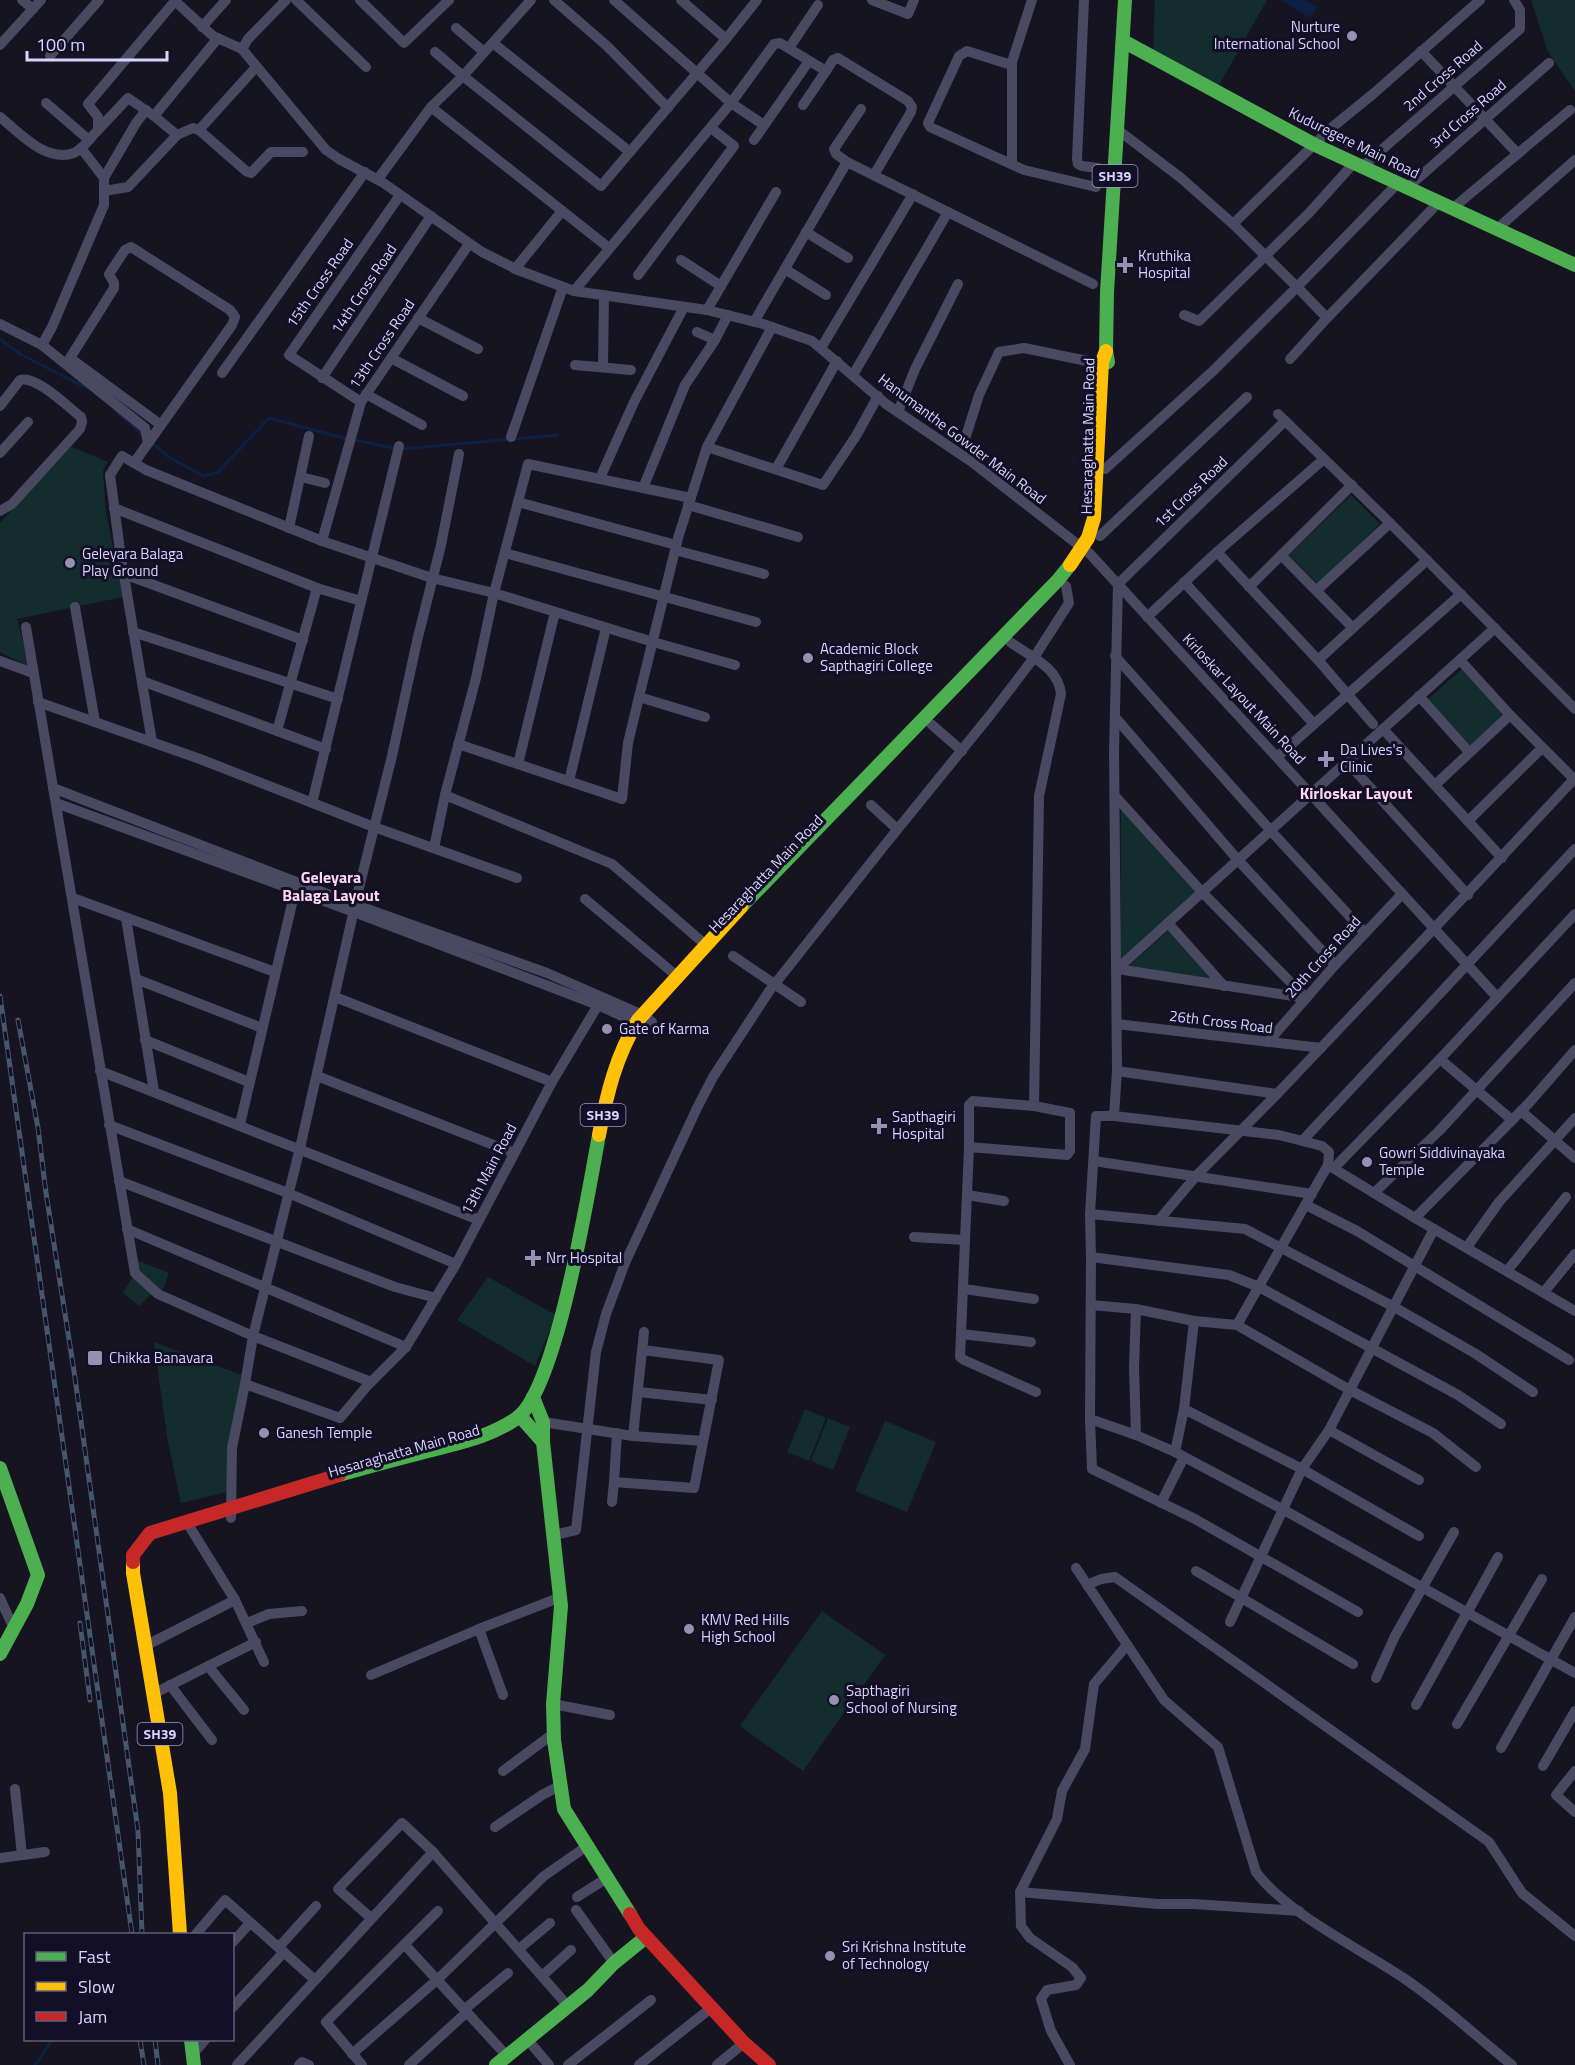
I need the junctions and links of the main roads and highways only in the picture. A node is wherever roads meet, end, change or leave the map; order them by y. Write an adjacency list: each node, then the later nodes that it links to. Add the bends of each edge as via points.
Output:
1 (1125, 0): 2 (main road, Hesaraghatta Main Road / SH39)
2 (1123, 41): 3 (main road, Kuduregere Main Road, via 1315,145); 4 (main road, Hesaraghatta Main Road / SH39)
3 (1573, 261)
4 (1106, 351): 5 (main road, via 1102,363 1096,506); 5 (main road, Hesaraghatta Main Road / SH39, via 1103,519 1100,537)
5 (1086, 551): 6 (main road)
6 (1062, 583): 7 (main road, Hesaraghatta Main Road); 7 (main road, Hesaraghatta Main Road / SH39, via 746,902 678,977)
7 (645, 1023): 8 (main road, Hesaraghatta Main Road / SH39, via 625,1041 611,1080 572,1274); 9 (main road, Hesaraghatta Main Road, via 624,1073 584,1275)
8 (533, 1397): 9 (main road); 10 (main road, Hesaraghatta Main Road / SH39)
9 (541, 1417): 10 (main road, Hesaraghatta Main Road); 11 (main road)
10 (524, 1419): 11 (main road); 14 (main road, Hesaraghatta Main Road / SH39, via 473,1440 319,1480 231,1513 150,1533 133,1555 171,1793)
11 (543, 1442): 15 (main road, via 561,1597 553,1704 564,1809)
12 (0, 1468): 13 (main road, via 38,1575)
13 (0, 1654)
14 (180, 1933)
15 (646, 1937): 18 (main road); 19 (main road)
16 (191, 2041): 17 (main road)
17 (193, 2060)
18 (499, 2062)
19 (769, 2065)

